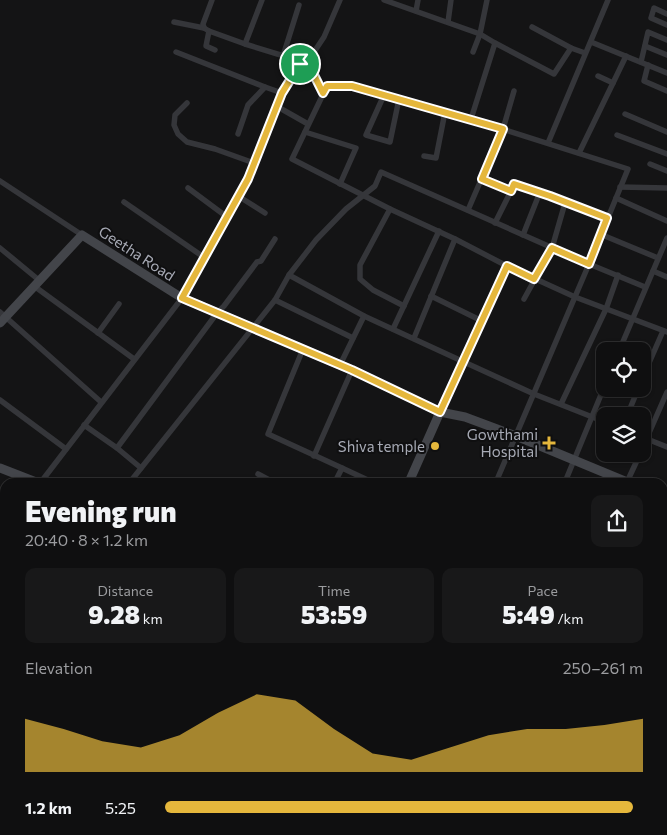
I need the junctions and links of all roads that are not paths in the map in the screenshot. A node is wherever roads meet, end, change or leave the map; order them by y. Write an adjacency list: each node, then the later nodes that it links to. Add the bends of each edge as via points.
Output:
1 (212, 0): 16 (street, via 203,24)
2 (262, 0): 21 (street)
3 (340, 0): 31 (street, via 324,37)
4 (384, 0): 10 (street)
5 (418, 0): 10 (street)
6 (451, 0): 13 (street)
7 (487, 0): 17 (street)
8 (608, 0): 19 (street)
9 (299, 5): 29 (street)
10 (416, 12): 13 (street)
11 (667, 14): 14 (street, via 654,8 651,18)
12 (174, 22): 16 (street)
13 (448, 22): 17 (street)
14 (667, 25)
15 (532, 28): 23 (street)
16 (206, 30): 21 (street); 24 (street, via 206,46)
17 (480, 34): 20 (street); 26 (street)
18 (667, 40): 22 (street, via 648,32)
19 (591, 42): 27 (street); 30 (street)
20 (495, 43): 23 (street, via 554,74); 49 (street)
21 (245, 44): 29 (street)
22 (645, 46): 28 (street); 32 (street)
23 (571, 48): 27 (street)
24 (215, 50)
25 (176, 52): 38 (street)
26 (473, 52)
27 (585, 54): 56 (street)
28 (667, 55)
29 (284, 56): 33 (street)
30 (626, 56): 32 (street); 37 (street)
31 (306, 59): 33 (street); 42 (street)
32 (641, 62): 34 (street)
33 (300, 64): 41 (street)
34 (648, 65): 35 (street); 39 (street, via 644,81)
35 (667, 73)
36 (598, 76): 37 (street)
37 (613, 83): 57 (street)
38 (265, 88): 41 (street); 54 (street, via 248,105)
39 (667, 91)
40 (514, 92): 51 (street)
41 (282, 93): 46 (street)
42 (323, 93): 43 (street, via 327,86 352,86); 50 (street)
43 (384, 95): 44 (street); 44 (street, via 366,136 390,142)
44 (398, 99): 47 (street)
45 (187, 103): 60 (street, via 175,116 178,134 188,142)
46 (278, 107): 50 (street); 60 (street)
47 (445, 112): 49 (street); 59 (street, via 436,158)
48 (625, 114): 53 (street)
49 (471, 119): 51 (street)
50 (308, 124): 52 (street)
51 (503, 129): 56 (street); 63 (street)
52 (305, 132): 65 (street, via 292,159); 65 (street, via 356,148)
53 (667, 132)
54 (238, 134)
55 (618, 135): 58 (street)
56 (548, 143): 57 (street)
57 (579, 153): 66 (street, via 628,169)
58 (667, 154)
59 (424, 156)
60 (254, 163): 72 (street)
61 (650, 164): 62 (street)
62 (667, 171)
63 (482, 179): 69 (street); 77 (street)
64 (0, 181): 85 (street, Geetha Road)
65 (340, 184): 71 (street)
66 (620, 187): 68 (street); 73 (street)
67 (188, 188): 79 (street)
68 (667, 188)
69 (511, 191): 70 (street, via 514,184); 82 (street)
70 (540, 192): 75 (street); 86 (street)
71 (362, 195): 76 (street); 77 (street, via 375,186 381,172); 97 (street, via 316,240)
72 (238, 196): 78 (street); 79 (street)
73 (616, 198): 80 (street); 81 (street)
74 (124, 202): 92 (street)
75 (565, 203): 80 (street); 91 (street)
76 (390, 209): 83 (street); 109 (street, via 360,265 360,279 373,290)
77 (468, 210): 82 (street)
78 (265, 213)
79 (227, 217): 92 (street)
80 (607, 218): 84 (street)
81 (667, 221)
82 (495, 223): 86 (street)
83 (439, 231): 87 (street); 109 (street)
84 (600, 234): 93 (street); 94 (street)
85 (82, 235): 101 (street); 105 (street, Geetha Road)
86 (523, 235): 91 (street)
87 (455, 238): 95 (street); 103 (street)
88 (667, 238): 93 (street)
89 (275, 239): 111 (street, via 261,261)
90 (0, 248): 101 (street)
91 (552, 248): 94 (street); 100 (street)
92 (205, 258): 105 (street)
93 (658, 258): 96 (street)
94 (589, 264): 98 (street); 104 (street)
95 (507, 266): 100 (street); 115 (street)
96 (653, 271): 99 (street); 102 (street)
97 (289, 275): 107 (street); 112 (street)
98 (618, 275): 102 (street); 110 (street)
99 (667, 277)
100 (534, 279): 104 (street); 106 (street)
101 (37, 283): 113 (street); 119 (street)
102 (646, 287): 114 (street)
103 (431, 296): 115 (street); 121 (street)
104 (575, 297): 110 (street); 130 (street)
105 (182, 298): 111 (street, Geetha Road); 124 (street)
106 (524, 299)
107 (275, 300): 116 (street); 120 (street)
108 (119, 304): 119 (street)
109 (404, 306): 117 (street)
110 (606, 309): 114 (street); 134 (street)
111 (217, 313): 116 (street, Geetha Road); 143 (street)
112 (364, 316): 117 (street); 120 (street)
113 (2, 318): 133 (street)
114 (632, 319): 118 (street); 122 (street)
115 (482, 321): 126 (street)
116 (253, 327): 123 (street, Geetha Road); 149 (street)
117 (393, 329): 121 (street)
118 (665, 331): 125 (street)
119 (98, 333): 124 (street)
120 (353, 338): 127 (street)
121 (414, 338): 126 (street)
122 (623, 342)
123 (303, 349): 127 (street, Geetha Road); 145 (street, via 268,434)
124 (134, 359): 133 (street)
125 (651, 360)
126 (464, 362): 130 (street); 135 (street)
127 (340, 365): 128 (street, Geetha Road)
128 (352, 370): 135 (street, Geetha Road); 145 (street)
129 (667, 392): 139 (street)
130 (534, 394): 134 (street); 140 (street)
131 (600, 397): 136 (street)
132 (0, 400): 144 (street)
133 (101, 402): 138 (street)
134 (561, 404): 136 (street)
135 (440, 412): 140 (street, Geetha Road, via 465,417); 158 (street)
136 (592, 417): 137 (street); 146 (street)
137 (596, 419)
138 (84, 425): 143 (street); 144 (street)
139 (651, 425)
140 (516, 436): 146 (street, Geetha Road); 159 (street)
141 (651, 440): 142 (street)
142 (667, 447)
143 (117, 448): 149 (street)
144 (66, 449): 153 (street)
145 (314, 456): 150 (street)
146 (574, 460): 160 (street); 161 (street, Geetha Road)
147 (636, 462): 162 (street)
148 (0, 468): 152 (street)
149 (141, 468): 154 (street)
150 (342, 468): 156 (street); 157 (street)
151 (258, 474): 155 (street)
152 (26, 478)
153 (44, 478)
154 (133, 478)
155 (266, 478)
156 (337, 478)
157 (363, 478)
158 (411, 478)
159 (498, 478)
160 (567, 478)
161 (617, 478)
162 (629, 478)

